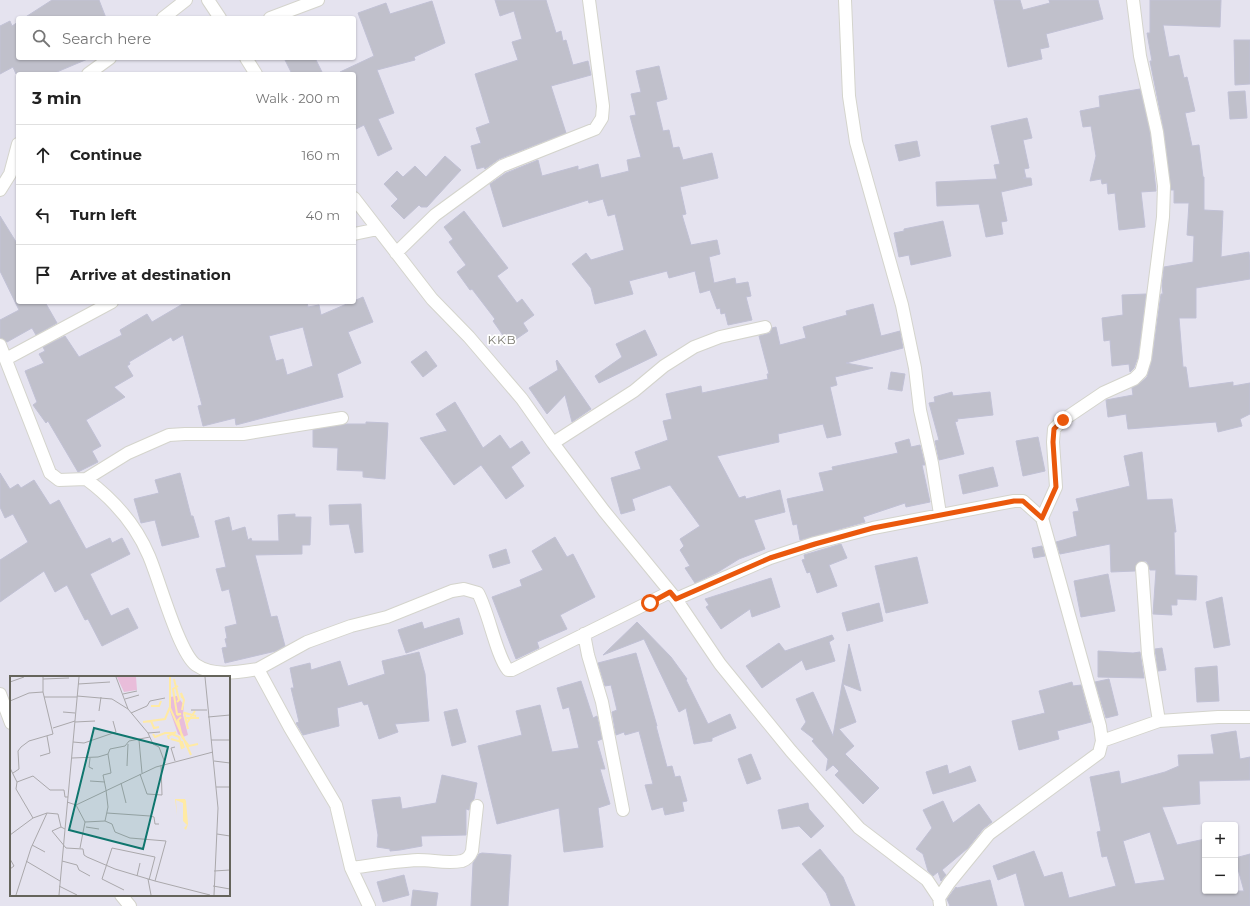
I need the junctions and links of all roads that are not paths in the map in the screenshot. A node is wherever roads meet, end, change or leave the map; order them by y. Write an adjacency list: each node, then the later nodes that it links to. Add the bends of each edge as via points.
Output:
1 (186, 0): 7 (street)
2 (208, 0): 8 (street)
3 (318, 0): 9 (street)
4 (589, 0): 19 (street, via 603,106 602,118 595,129 502,166 435,215)
5 (845, 0): 27 (street, via 849,96 856,142 902,305)
6 (1133, 0): 28 (street, via 1140,56 1158,132 1164,186 1163,217 1145,359 1141,372 1134,379 1103,393 1054,429 1056,487)
7 (166, 16)
8 (219, 16)
9 (275, 16)
10 (107, 60): 12 (street)
11 (247, 60): 13 (street)
12 (91, 72)
13 (255, 72)
14 (16, 152): 15 (street, via 10,174)
15 (0, 190)
16 (356, 201): 17 (street)
17 (378, 229): 18 (street); 19 (street)
18 (356, 234)
19 (396, 253): 25 (street, via 432,299 469,337 522,399)
20 (108, 304): 23 (street)
21 (765, 327): 25 (street, via 720,337 694,347)
22 (0, 345): 23 (street)
23 (6, 359): 26 (street, via 50,473 59,480)
24 (342, 418): 26 (street, via 243,434 169,435 128,453)
25 (553, 443): 30 (street)
26 (86, 479): 32 (street, via 117,505 149,555 181,642 195,664 213,672)
27 (940, 514): 28 (street, via 1023,501); 30 (street, via 873,528 807,546)
28 (1042, 518): 37 (street)
29 (1142, 568): 36 (street, via 1148,654)
30 (673, 596): 31 (street); 42 (street, via 720,664 839,806 859,828 927,880)
31 (584, 634): 32 (street, via 508,670 478,593 452,591 387,617 351,626 307,642); 39 (street, via 602,702)
32 (258, 669): 40 (street, via 336,806)
33 (0, 694): 35 (street)
34 (1250, 717): 36 (street)
35 (10, 720)
36 (1159, 721): 37 (street)
37 (1102, 741): 42 (street, via 1099,753 989,834 949,883)
38 (477, 806): 40 (street, via 472,851 463,861 404,861)
39 (623, 810)
40 (351, 868): 44 (street)
41 (122, 896): 43 (street)
42 (940, 902)
43 (130, 906)
44 (369, 906)

